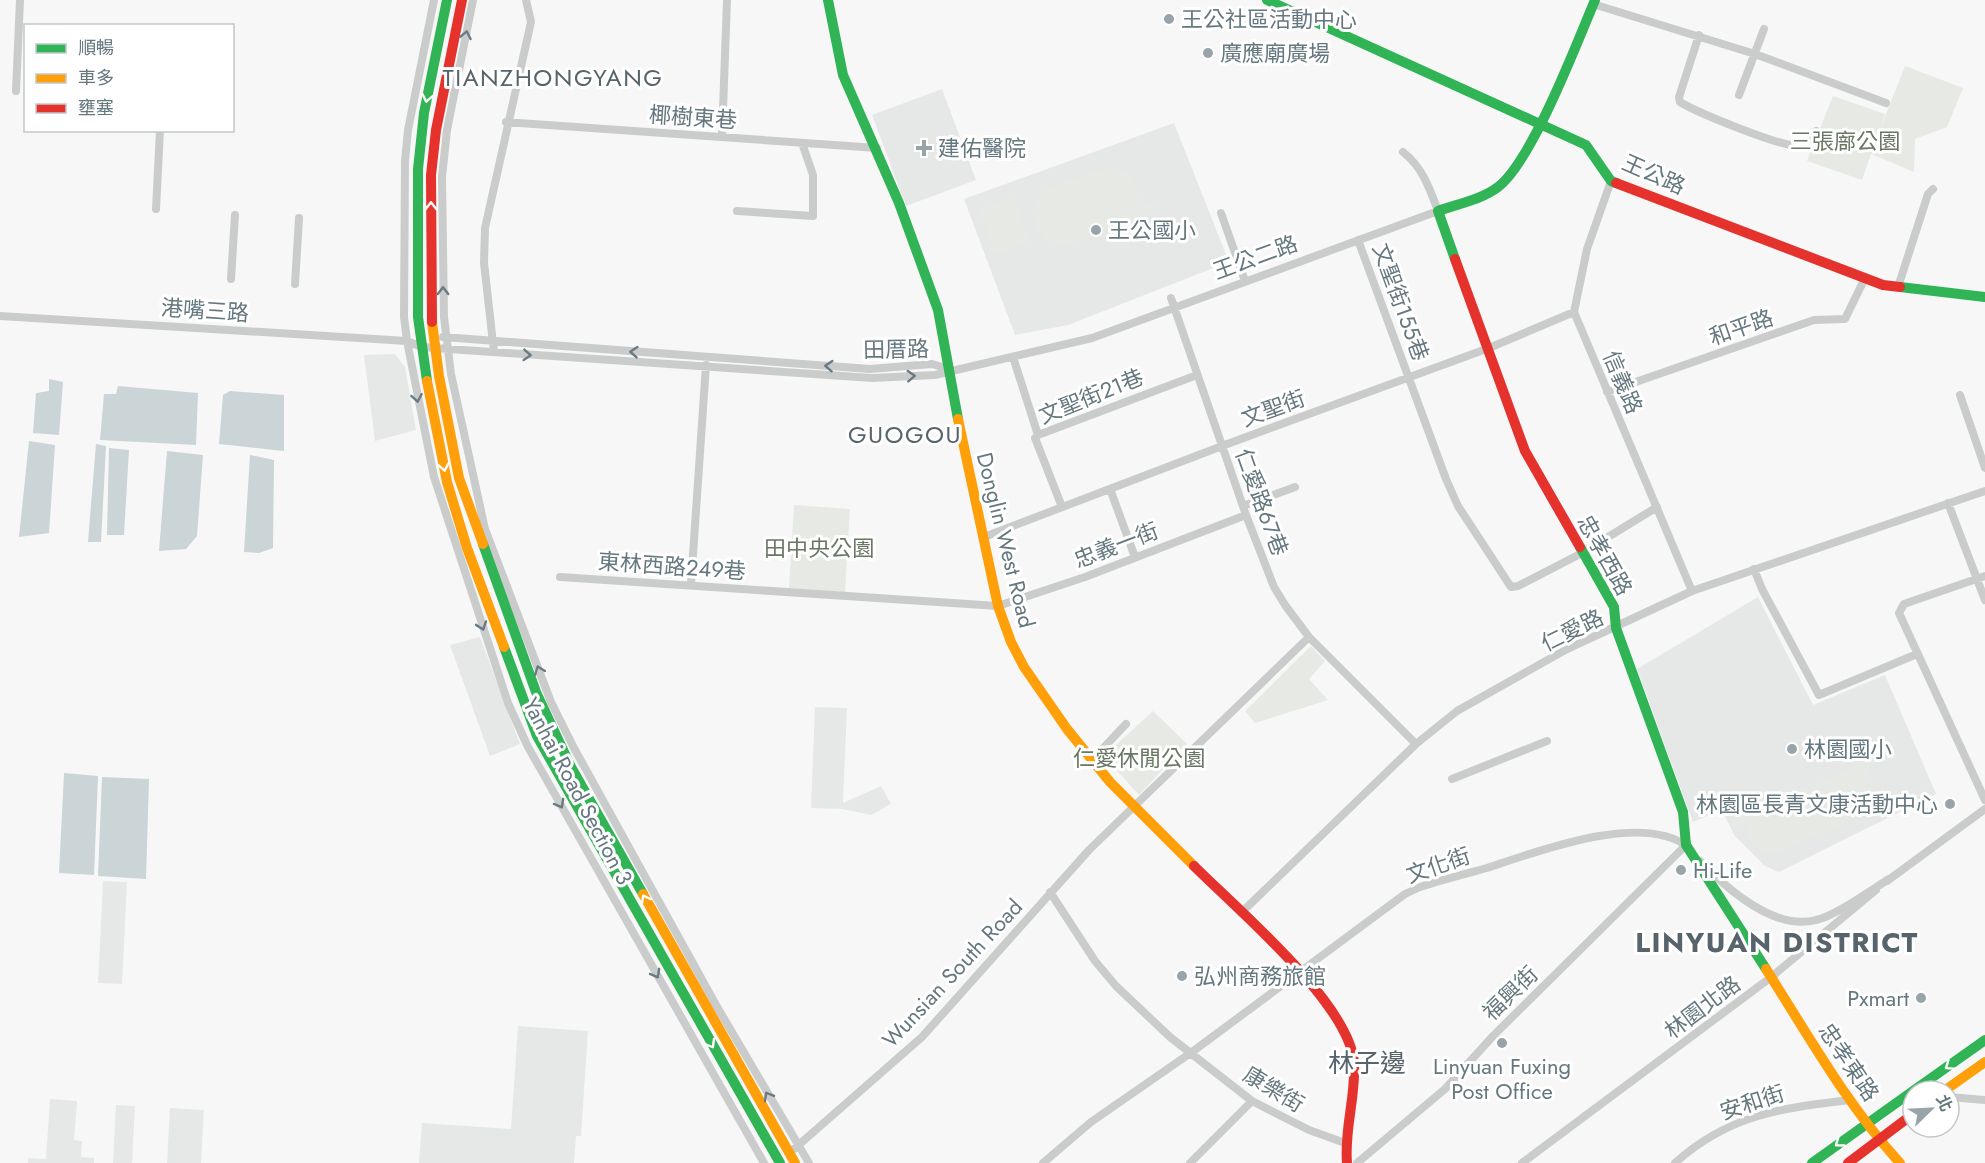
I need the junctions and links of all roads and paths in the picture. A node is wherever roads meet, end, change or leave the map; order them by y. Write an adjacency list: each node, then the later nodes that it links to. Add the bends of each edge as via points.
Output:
1 (20, 0): 14 (street)
2 (434, 0): 46 (street, Yanhai Road Section 3, via 405,161)
3 (447, 0): 48 (street, Yanhai Road Section 3, one-way to 48, via 424,113 418,169 418,317)
4 (462, 0): 44 (street, Yanhai Road Section 3, one-way to 4, via 431,175)
5 (473, 0): 45 (street, Yanhai Road Section 3, one-way to 5, via 442,177 447,130)
6 (526, 0): 17 (street, via 531,21)
7 (727, 0): 21 (street)
8 (828, 0): 23 (street, Donglin West Road, via 843,75)
9 (1270, 1): 18 (street, 王公路)
10 (1594, 2): 12 (street); 18 (street, 王公二路)
11 (1764, 29): 13 (street)
12 (1699, 35): 13 (street); 19 (street, via 1680,102 1797,147)
13 (1755, 54): 15 (street); 16 (street)
14 (16, 91)
15 (1739, 96)
16 (1886, 103)
17 (506, 122): 21 (street, 椰樹東巷); 47 (street, via 485,228 484,263)
18 (1538, 124): 25 (street, 王公路, via 1586,145); 29 (street, 王公二路, via 1517,165 1499,187)
19 (1816, 131)
20 (160, 132): 27 (street)
21 (722, 137): 22 (street, 椰樹東巷)
22 (802, 143): 23 (street, 椰樹東巷); 28 (street, via 813,175 813,216)
23 (877, 148): 56 (street, Donglin West Road, via 938,310)
24 (1402, 152): 29 (street, 忠孝西路, via 1425,175)
25 (1611, 181): 34 (street, 王公路); 42 (street, via 1587,249)
26 (1933, 189): 38 (street, via 1928,194)
27 (156, 209)
28 (737, 211)
29 (1438, 211): 33 (street, 王公二路); 50 (street, 忠孝西路)
30 (1221, 213): 36 (street)
31 (235, 215): 35 (street)
32 (299, 218): 37 (street)
33 (1358, 240): 36 (street, 王公二路); 58 (street, 文聖街155巷)
34 (1865, 278): 38 (street, 王公路); 59 (street, 和平路, via 1845,319 1814,320)
35 (231, 279)
36 (1245, 281): 41 (street, 王公二路)
37 (295, 284)
38 (1898, 287): 39 (street, 王公路)
39 (1985, 297)
40 (1171, 298): 41 (street, 仁愛路67巷)
41 (1173, 308): 54 (street, 王公二路, via 1092,338); 57 (street, 仁愛路67巷)
42 (1574, 312): 50 (street, 文聖街); 59 (street, 信義路)
43 (0, 316): 46 (street, 港嘴三路)
44 (433, 337): 45 (street, 田厝路); 48 (street, 田厝路); 49 (street, Yanhai Road Section 3)
45 (446, 338): 47 (street, 田厝路); 51 (street, Yanhai Road Section 3)
46 (407, 340): 48 (street, 田厝路); 73 (street, Yanhai Road Section 3, one-way to 73, via 434,477)
47 (493, 341): 52 (street); 53 (street, 田厝路, one-way to 47)
48 (422, 342): 49 (street, 田厝路); 73 (street, Yanhai Road Section 3, one-way to 73)
49 (435, 348): 51 (street, 田厝路); 88 (street, Yanhai Road Section 3, via 459,478)
50 (1489, 348): 58 (street, 文聖街); 74 (street, 忠孝西路, via 1527,457)
51 (448, 349): 52 (street, 田厝路); 88 (street, Yanhai Road Section 3, one-way to 51, via 485,529)
52 (494, 352): 55 (street, 田厝路, one-way to 55)
53 (706, 357): 55 (street); 56 (street, 田厝路, one-way to 53, via 932,364 874,369)
54 (1013, 357): 56 (street, 王公二路); 61 (street)
55 (706, 368): 56 (street, 田厝路, one-way to 56, via 872,378 934,375); 80 (street)
56 (949, 369): 72 (street, Donglin West Road)
57 (1197, 375): 61 (street, 文聖街21巷); 62 (street, 仁愛路67巷)
58 (1409, 377): 62 (street, 文聖街); 74 (street, 文聖街155巷, via 1458,506 1511,587)
59 (1606, 392): 70 (street, 信義路)
60 (1960, 395): 63 (street)
61 (1038, 435): 69 (street, 文聖街21巷, via 1035,438)
62 (1222, 446): 65 (street, 文聖街); 68 (street, 仁愛路67巷)
63 (1985, 468)
64 (1295, 487): 68 (street)
65 (1110, 489): 69 (street, 文聖街); 75 (street)
66 (1985, 491): 67 (street, 仁愛路)
67 (1948, 503): 76 (street, 仁愛路); 79 (street)
68 (1243, 506): 71 (street, 仁愛路67巷)
69 (1062, 507): 72 (street, 文聖街)
70 (1657, 507): 74 (street); 81 (street, 信義路)
71 (1246, 515): 75 (street, 忠義一街); 86 (street, 仁愛路67巷, via 1274,587)
72 (984, 537): 84 (street, Donglin West Road)
73 (461, 549): 82 (street, Yanhai Road Section 3)
74 (1582, 552): 85 (street, 忠孝西路, via 1614,607)
75 (1135, 557): 84 (street, 忠義一街)
76 (1754, 569): 81 (street, 仁愛路); 87 (street, via 1819,695)
77 (1985, 576): 79 (street)
78 (560, 577): 80 (street, 東林西路249巷)
79 (1975, 578): 83 (street); 87 (street, via 1900,608)
80 (691, 584): 84 (street, 東林西路249巷)
81 (1692, 591): 85 (street, 仁愛路)
82 (478, 597): 89 (street, Yanhai Road Section 3); 90 (street, Yanhai Road Section 3, one-way to 90)
83 (1985, 600)
84 (998, 606): 94 (street, Donglin West Road, via 1024,667)
85 (1616, 628): 93 (street, 仁愛路, via 1567,649 1456,711); 101 (street, 忠孝西路, via 1683,812)
86 (1309, 637): 93 (street, 仁愛路67巷); 99 (street, Wunsian South Road)
87 (1917, 654): 98 (street)
88 (546, 701): 89 (street); 107 (street, Yanhai Road Section 3, one-way to 88, via 569,751)
89 (526, 710): 90 (street); 95 (street, Yanhai Road Section 3)
90 (514, 715): 97 (street, Yanhai Road Section 3)
91 (1126, 724): 94 (street)
92 (1547, 741): 96 (street)
93 (1416, 744): 104 (street, 仁愛路)
94 (1092, 760): 99 (street, Donglin West Road)
95 (557, 775): 97 (street); 108 (street, Yanhai Road Section 3)
96 (1452, 779)
97 (547, 781): 109 (street, Yanhai Road Section 3, one-way to 109)
98 (1985, 800)
99 (1134, 808): 103 (street, Wunsian South Road); 104 (street, Donglin West Road)
100 (1985, 809): 102 (street, 林園北路)
101 (1686, 845): 102 (street, via 1727,889 1784,919 1818,920); 105 (street, 文化街, via 1642,833 1615,833 1550,847 1420,886); 106 (street, 忠孝西路); 132 (street, 福興街, via 1492,1036 1445,1089)
102 (1889, 879): 106 (street, 林園北路)
103 (1050, 892): 111 (street, 康樂街, via 1116,986 1170,1037); 124 (street, Wunsian South Road, via 922,1037)
104 (1241, 913): 105 (street, Donglin West Road)
105 (1300, 972): 111 (street, 文化街); 123 (street, Donglin West Road, via 1348,1037 1354,1061 1354,1089)
106 (1770, 978): 117 (street, 忠孝東路); 133 (street, 林園北路)
107 (699, 984): 108 (street); 124 (street, Yanhai Road Section 3, one-way to 107); 125 (street, Yanhai Road Section 3)
108 (682, 993): 109 (street); 126 (street, Yanhai Road Section 3, one-way to 126)
109 (670, 1000): 127 (street, Yanhai Road Section 3)
110 (1985, 1040): 113 (street, one-way to 113)
111 (1192, 1052): 119 (street, 康樂街); 129 (street, 文化街, via 1091,1122)
112 (1985, 1062): 114 (street)
113 (1930, 1079)
114 (1961, 1079)
115 (1961, 1098): 118 (street)
116 (1901, 1099): 120 (street)
117 (1850, 1100): 120 (street, 忠孝東路); 134 (street, 安和街, via 1783,1107 1758,1114 1714,1133)
118 (1985, 1100)
119 (1252, 1101): 123 (street, 康樂街, via 1309,1130); 130 (street)
120 (1867, 1123): 122 (street, 忠孝東路); 135 (street, one-way to 135)
121 (1901, 1123): 122 (street)
122 (1879, 1140): 136 (street); 137 (street, 忠孝東路)
123 (1346, 1143): 131 (street, Donglin West Road)
124 (798, 1146): 125 (street, Wunsian South Road); 128 (street, Yanhai Road Section 3)
125 (792, 1158): 126 (street)
126 (778, 1162)
127 (764, 1163)
128 (809, 1163)
129 (1043, 1163)
130 (1191, 1163)
131 (1347, 1163)
132 (1357, 1163)
133 (1522, 1163)
134 (1675, 1163)
135 (1812, 1163)
136 (1848, 1163)
137 (1900, 1163)

